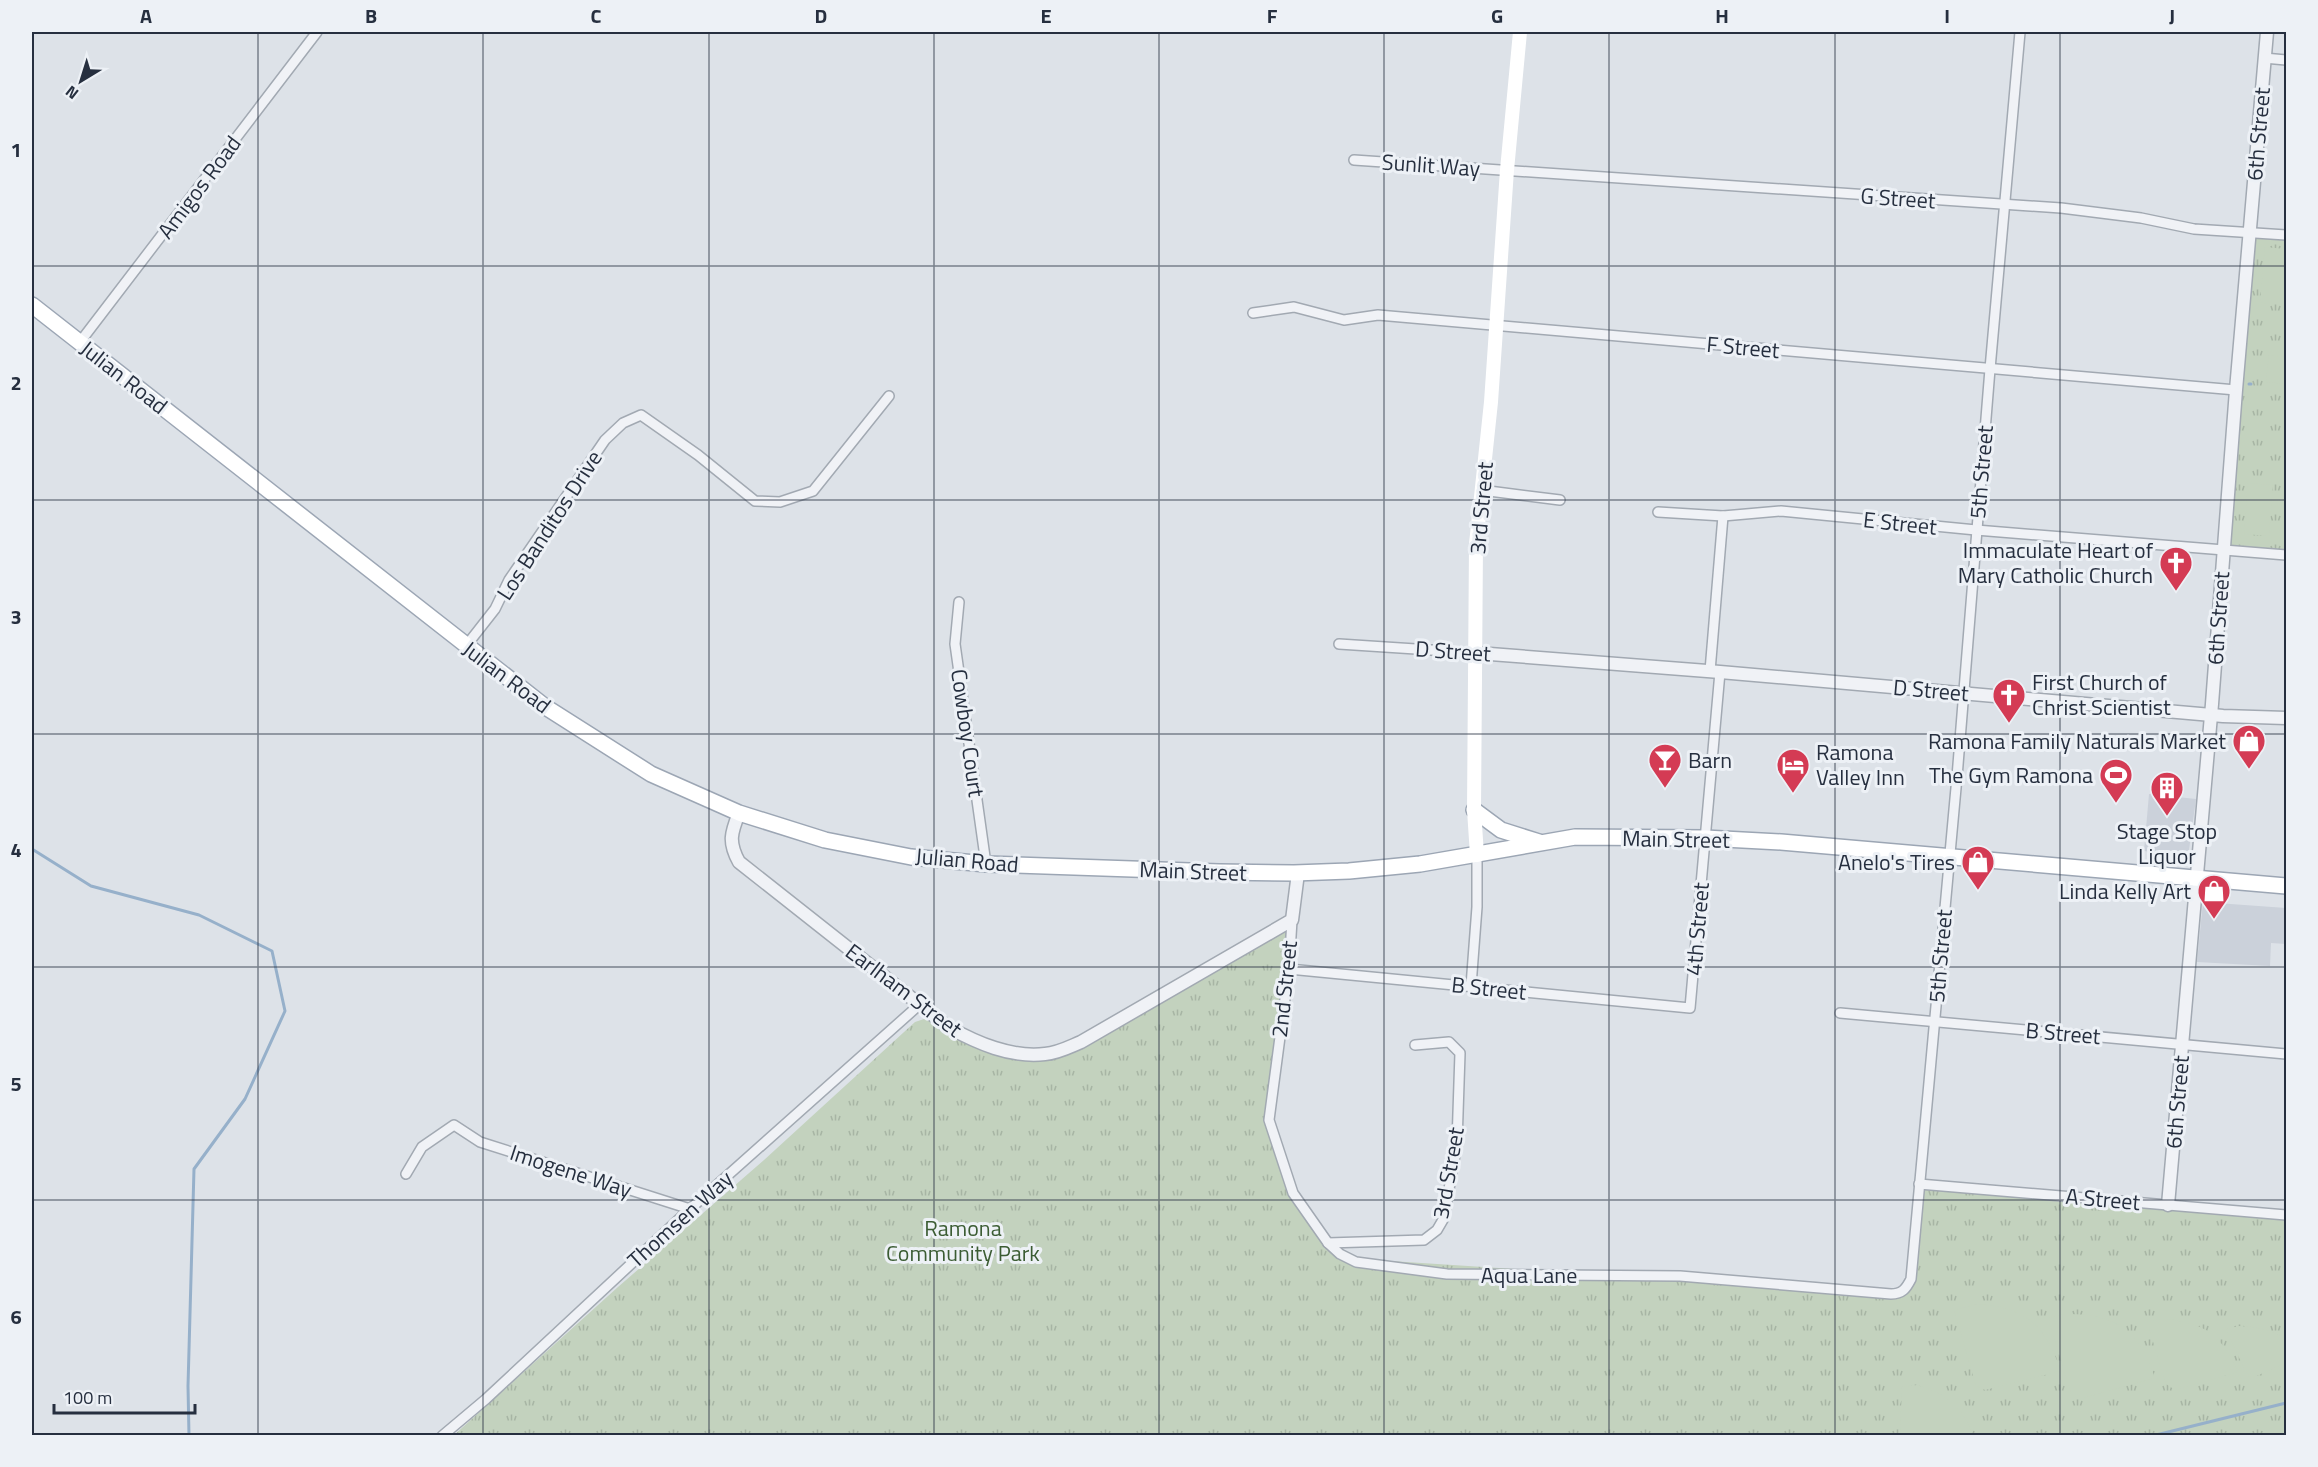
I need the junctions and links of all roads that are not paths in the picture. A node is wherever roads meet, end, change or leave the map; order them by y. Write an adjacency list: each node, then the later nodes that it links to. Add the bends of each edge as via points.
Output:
1 (316, 32): 15 (street, Amigos Road)
2 (1520, 32): 8 (main road, 3rd Street)
3 (2020, 32): 9 (street, 5th Street)
4 (2267, 32): 5 (street, 6th Street)
5 (2264, 58): 6 (street); 10 (street, 6th Street)
6 (2286, 60)
7 (1354, 160): 8 (street, Sunlit Way)
8 (1508, 170): 9 (street, G Street); 14 (main road, 3rd Street)
9 (2004, 206): 10 (street, G Street, via 2061,208 2194,229); 16 (street, 5th Street)
10 (2249, 232): 11 (street, G Street); 17 (street, 6th Street)
11 (2286, 235)
12 (32, 304): 15 (main road, Julian Road)
13 (1253, 313): 14 (street, F Street, via 1294,308 1344,320 1378,315)
14 (1496, 325): 16 (street, F Street); 19 (main road, 3rd Street)
15 (80, 342): 28 (main road, Julian Road)
16 (1989, 369): 17 (street, F Street); 23 (street, 5th Street)
17 (2236, 390): 24 (street, 6th Street)
18 (889, 396): 28 (street, Los Banditos Drive, via 813,491 780,502 755,501 641,415 622,423 605,440 509,580 495,609)
19 (1481, 489): 20 (street); 29 (main road, 3rd Street, via 1476,544)
20 (1560, 500)
21 (1658, 512): 22 (street, E Street)
22 (1723, 516): 23 (street, E Street, via 1781,511); 30 (street, 4th Street)
23 (1976, 530): 24 (street, E Street); 31 (street, 5th Street)
24 (2223, 550): 25 (street, E Street); 32 (street, 6th Street)
25 (2286, 555)
26 (959, 602): 40 (street, Cowboy Court, via 955,644)
27 (1339, 644): 29 (street, D Street)
28 (466, 646): 35 (main road, Julian Road, via 544,706 631,763)
29 (1477, 653): 30 (street, D Street); 34 (main road, 3rd Street)
30 (1715, 671): 31 (street, D Street); 36 (street, 4th Street)
31 (1963, 693): 32 (street, D Street); 39 (street, 5th Street)
32 (2211, 715): 33 (street, D Street); 43 (street, 6th Street)
33 (2286, 718)
34 (1474, 810): 37 (main road, via 1501,830); 38 (main road, 3rd Street)
35 (739, 813): 40 (main road, Julian Road, via 825,840 911,857); 48 (street, Earlham Street, via 730,834 739,862)
36 (1705, 838): 37 (main road, Main Street, via 1575,837); 39 (main road, Main Street); 49 (street, 4th Street)
37 (1542, 843): 38 (main road, Main Street)
38 (1477, 855): 42 (main road, Main Street, via 1420,864); 47 (street, 3rd Street)
39 (1949, 858): 43 (main road, Main Street); 51 (street, 5th Street)
40 (987, 864): 41 (main road, Julian Road)
41 (1067, 867): 42 (main road, Main Street)
42 (1298, 873): 45 (street, 2nd Street)
43 (2196, 878): 44 (main road, Main Street); 53 (street, 6th Street)
44 (2286, 885)
45 (1292, 920): 46 (street, 2nd Street); 48 (street, Earlham Street, via 1081,1042 1057,1052 1009,1052 975,1042)
46 (1289, 969): 47 (street, B Street); 55 (street, 2nd Street)
47 (1471, 986): 49 (street, B Street)
48 (919, 1005): 59 (street, Thomsen Way)
49 (1690, 1008)
50 (1840, 1013): 51 (street, B Street)
51 (1934, 1021): 53 (street, B Street); 57 (street, 5th Street)
52 (1415, 1045): 61 (street, 3rd Street, via 1449,1042 1460,1053 1458,1143 1444,1218 1424,1240)
53 (2182, 1045): 54 (street, B Street); 58 (street, 6th Street)
54 (2286, 1054)
55 (1270, 1104): 61 (street, Aqua Lane, via 1269,1120 1293,1193)
56 (406, 1174): 59 (street, Imogene Way, via 422,1147 454,1125 480,1142)
57 (1920, 1184): 58 (street, A Street); 62 (street, 5th Street, via 1911,1279 1906,1289)
58 (2168, 1205): 60 (street, A Street)
59 (690, 1209): 63 (street, Thomsen Way)
60 (2286, 1215)
61 (1328, 1243): 62 (street, Aqua Lane, via 1356,1262 1447,1274 1680,1276)
62 (1891, 1294)
63 (442, 1436)

